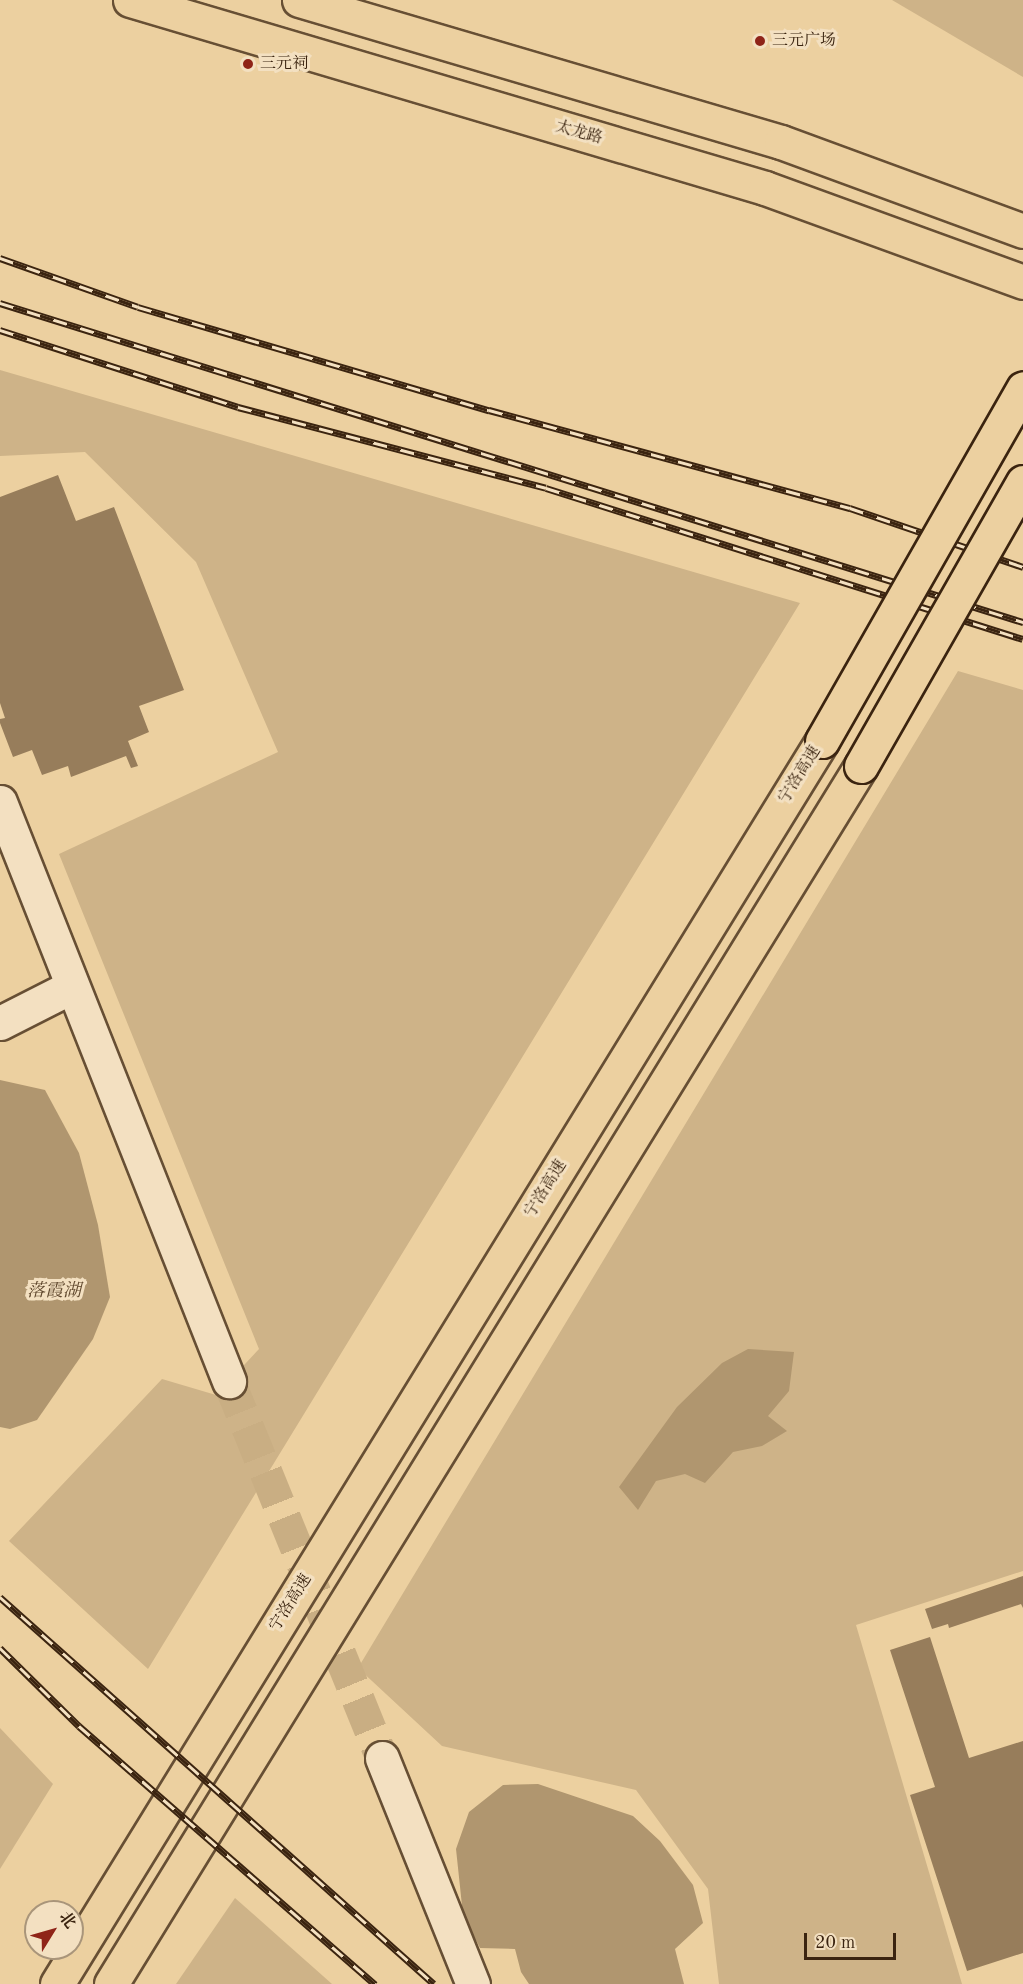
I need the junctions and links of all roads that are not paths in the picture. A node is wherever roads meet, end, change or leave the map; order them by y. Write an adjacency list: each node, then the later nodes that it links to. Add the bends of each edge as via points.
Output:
1 (130, 0): 4 (main road, 太龙路, via 765,188)
2 (299, 0): 3 (main road, via 781,142)
3 (1023, 231)
4 (1023, 282)
5 (1023, 388): 12 (main road, 宁洛高速, bridge, via 822,741)
6 (1023, 482): 13 (main road, bridge, via 861,765)
7 (0, 802): 8 (lane)
8 (71, 987): 9 (lane); 10 (lane)
9 (0, 1023)
10 (229, 1381)
11 (382, 1758): 14 (lane)
12 (57, 1984)
13 (111, 1984)
14 (472, 1984)

